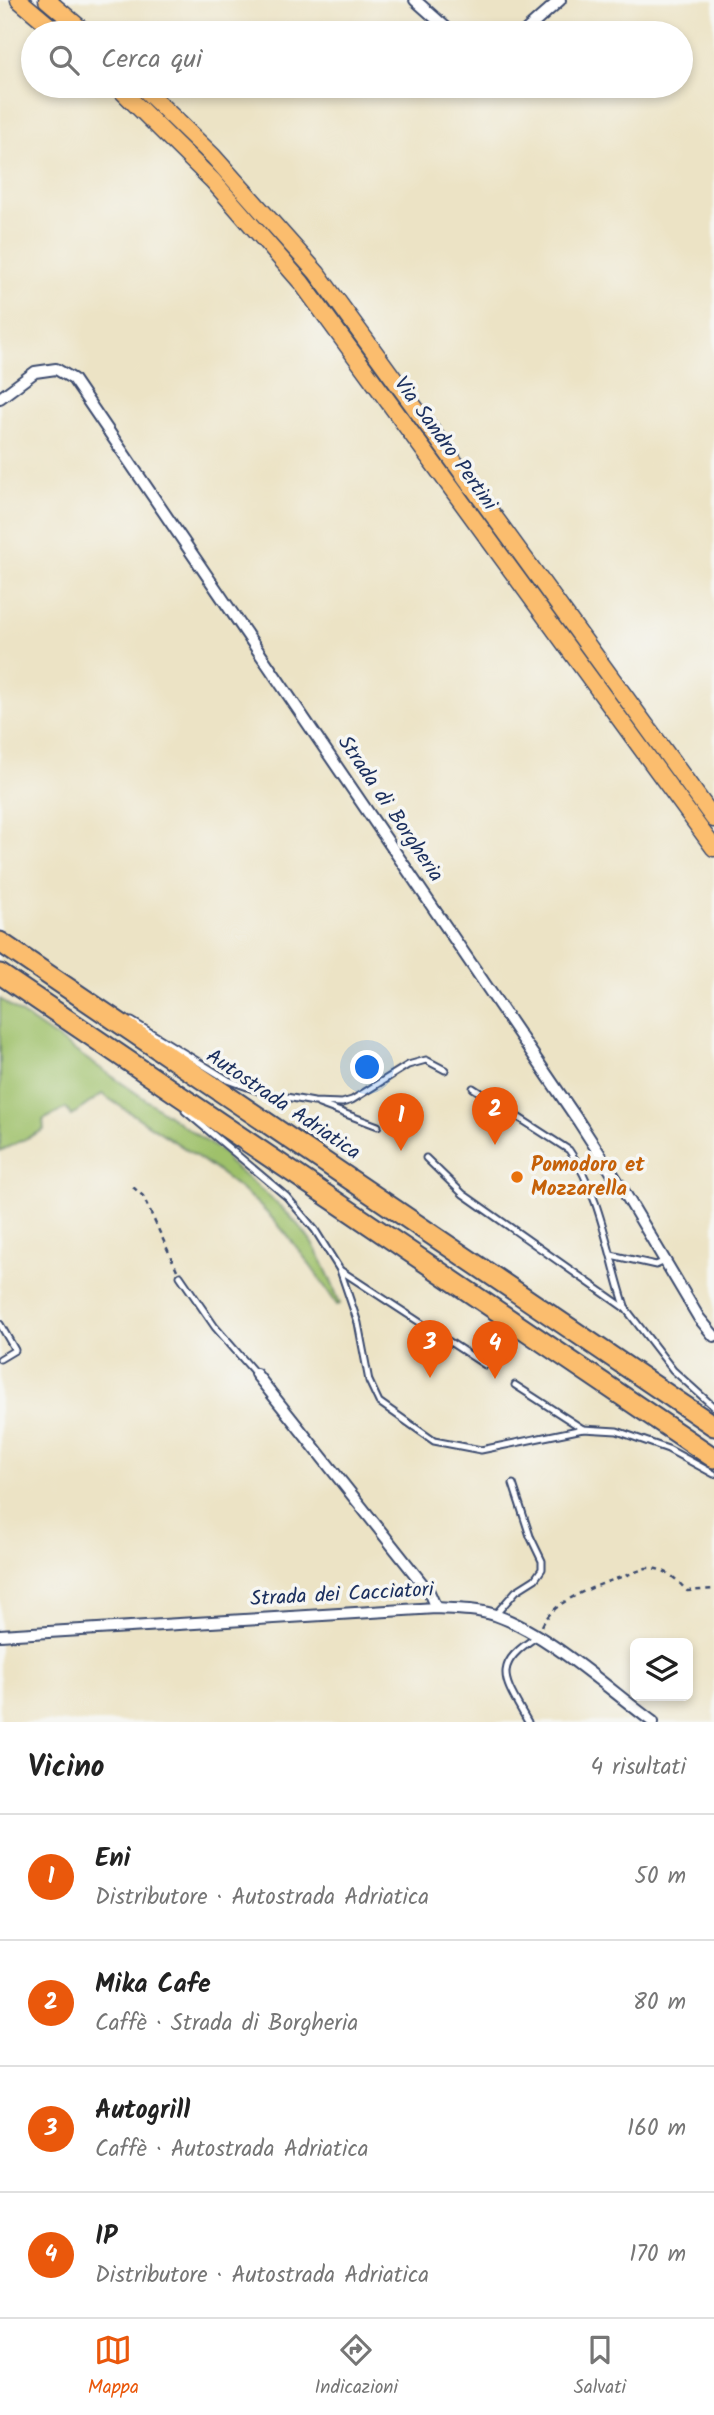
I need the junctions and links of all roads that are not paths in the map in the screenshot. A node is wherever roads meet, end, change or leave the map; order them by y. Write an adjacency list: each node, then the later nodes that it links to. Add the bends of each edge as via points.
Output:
1 (19, 0): 5 (main road)
2 (47, 0): 6 (main road)
3 (415, 0): 7 (street)
4 (560, 0): 8 (street)
5 (44, 21)
6 (72, 21)
7 (439, 21)
8 (536, 21)
9 (129, 98): 13 (main road, Via Sandro Pertini, via 213,181 301,282)
10 (153, 98): 12 (main road, Via Sandro Pertini, via 213,156 317,273)
11 (0, 398): 24 (street, Strada di Borgheria, via 35,372 56,369 73,379 572,1110)
12 (714, 819)
13 (714, 848)
14 (0, 942): 16 (highway, Autostrada Adriatica)
15 (0, 974): 17 (highway)
16 (78, 993): 20 (lane, via 142,1026 228,1080 264,1093); 35 (highway, Autostrada Adriatica)
17 (90, 1034): 25 (lane, via 287,1197); 37 (highway)
18 (445, 1070): 20 (lane, via 426,1060 408,1065 352,1100)
19 (473, 1088): 23 (lane, via 569,1150 590,1186)
20 (314, 1102): 21 (lane)
21 (378, 1126)
22 (426, 1158): 27 (lane, via 463,1194)
23 (611, 1255): 24 (lane, via 656,1265); 27 (lane)
24 (665, 1261): 29 (street, Strada di Borgheria)
25 (340, 1270): 31 (lane); 36 (lane, via 358,1323 369,1381 379,1402 434,1441 481,1450)
26 (180, 1276): 32 (lane, via 215,1327)
27 (626, 1309): 34 (lane, via 673,1370)
28 (0, 1324): 30 (lane, via 15,1350)
29 (714, 1336)
30 (0, 1359)
31 (485, 1365)
32 (256, 1374): 40 (street, via 429,1592)
33 (516, 1385): 36 (lane)
34 (714, 1407)
35 (714, 1426)
36 (583, 1429): 38 (lane, via 617,1432 668,1449)
37 (714, 1458)
38 (714, 1474)
39 (513, 1483): 41 (lane, via 542,1569)
40 (436, 1608): 41 (street, Strada dei Cacciatori); 42 (street, Strada dei Cacciatori)
41 (495, 1615): 43 (street, Strada dei Cacciatori)
42 (0, 1635)
43 (538, 1636): 44 (lane, via 518,1648 506,1669 510,1690); 45 (street, Strada dei Cacciatori)
44 (528, 1722)
45 (653, 1722)

